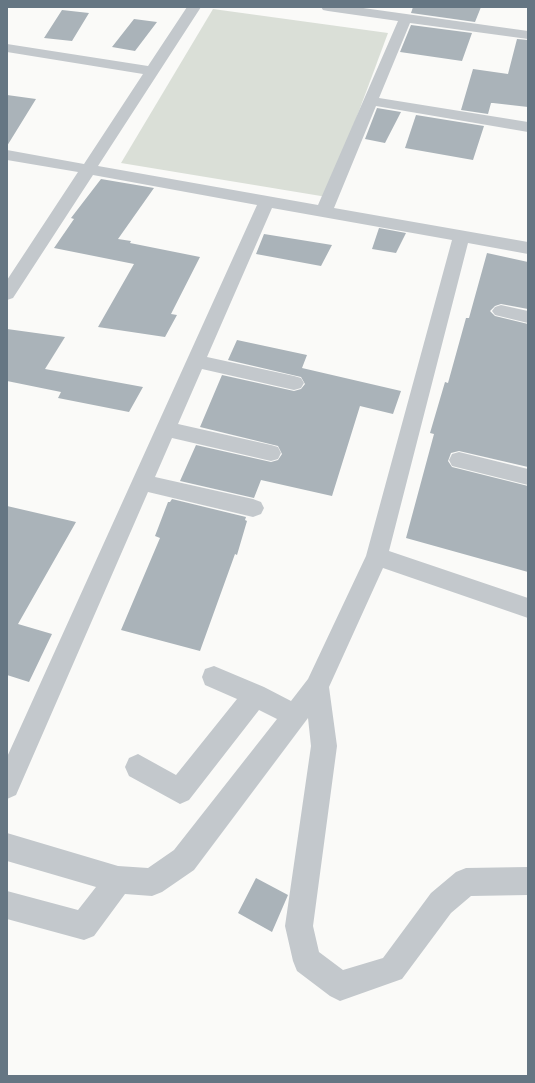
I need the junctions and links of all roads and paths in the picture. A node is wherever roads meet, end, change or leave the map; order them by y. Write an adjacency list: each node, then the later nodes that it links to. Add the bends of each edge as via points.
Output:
1 (194, 7): 6 (street)
2 (328, 7): 3 (street)
3 (406, 17): 4 (street); 7 (street)
4 (528, 34)
5 (7, 48): 6 (street)
6 (152, 71): 10 (street)
7 (370, 101): 8 (street); 12 (street)
8 (528, 127)
9 (7, 155): 10 (street)
10 (88, 169): 11 (street); 16 (street)
11 (267, 201): 12 (street); 20 (street)
12 (324, 211): 13 (street)
13 (462, 235): 14 (street); 28 (street)
14 (528, 248)
15 (7, 260): 16 (street)
16 (27, 264): 17 (street)
17 (7, 294)
18 (501, 311): 19 (street)
19 (528, 317)
20 (196, 361): 21 (street); 22 (street)
21 (294, 383)
22 (166, 429): 23 (street); 26 (street)
23 (271, 453)
24 (460, 460): 25 (street)
25 (528, 477)
26 (142, 482): 27 (street); 35 (street)
27 (253, 508)
28 (377, 556): 29 (street); 31 (street)
29 (528, 608)
30 (214, 676): 32 (street)
31 (317, 687): 33 (street); 38 (street, via 324,746 299,926 307,961 340,986 392,969 442,903 466,882)
32 (255, 694): 33 (street); 34 (street, via 180,791)
33 (295, 716): 37 (street, via 184,860 152,882)
34 (138, 767)
35 (7, 786)
36 (7, 846): 37 (street)
37 (118, 880): 39 (street, via 84,926)
38 (528, 882)
39 (7, 905)

